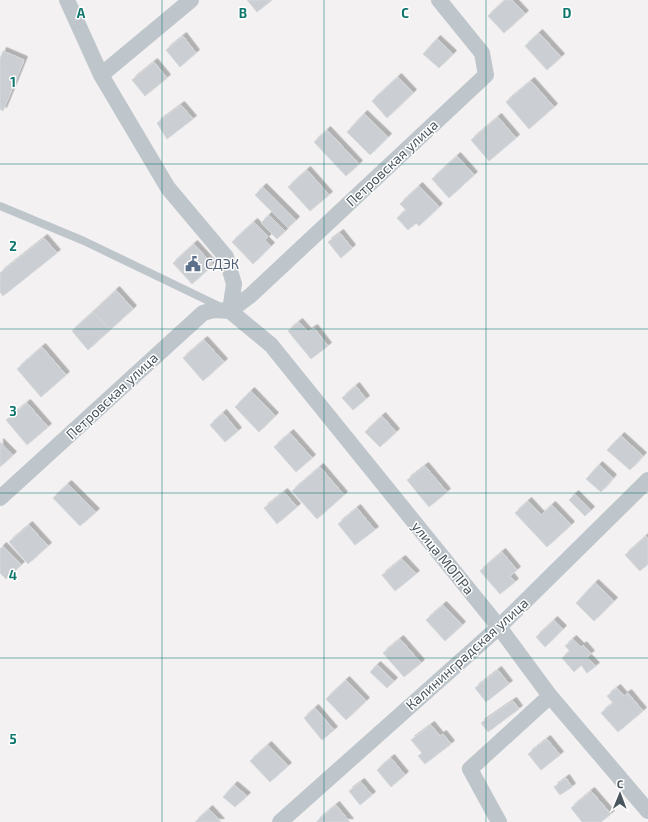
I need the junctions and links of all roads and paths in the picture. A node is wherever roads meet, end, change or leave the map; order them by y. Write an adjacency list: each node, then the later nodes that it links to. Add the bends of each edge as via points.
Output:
1 (67, 0): 4 (street)
2 (191, 0): 4 (street)
3 (439, 0): 6 (street, Петровская улица, via 482,53 486,75)
4 (101, 75): 6 (street, via 168,188 226,258 234,284)
5 (0, 206): 6 (lane, via 84,241)
6 (230, 312): 8 (street, Петровская улица, via 214,310 203,313); 9 (street, улица МОПРа, via 271,345)
7 (648, 480): 9 (street, Калининградская улица)
8 (0, 498)
9 (499, 627): 10 (street, улица МОПРа); 12 (street, Калининградская улица)
10 (550, 696): 11 (street, улица МОПРа); 13 (street, via 470,769)
11 (645, 800)
12 (280, 822)
13 (499, 822)

